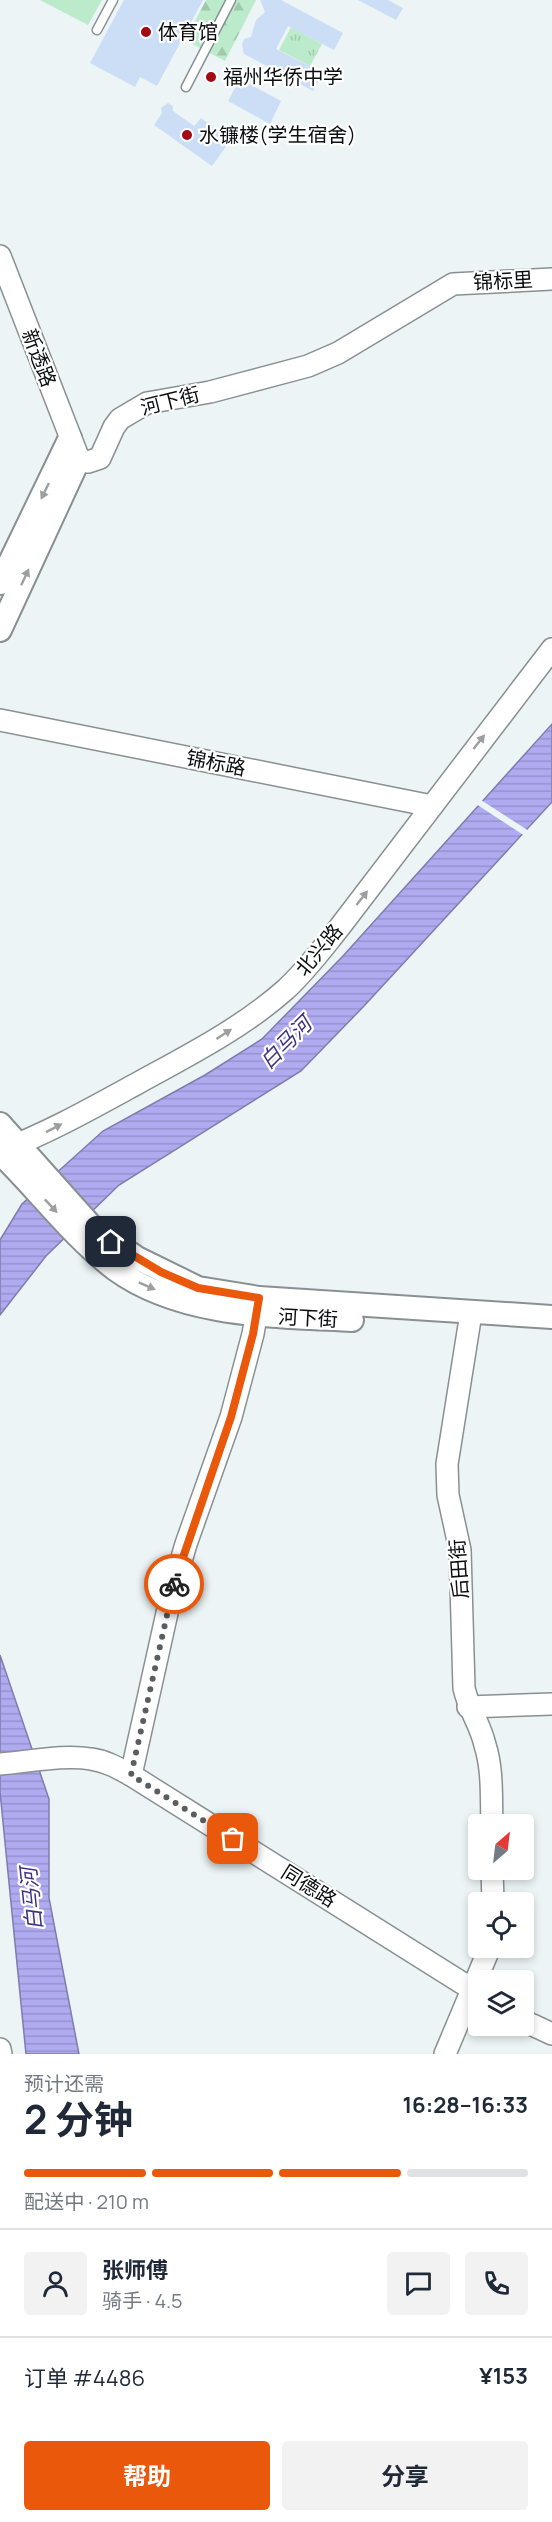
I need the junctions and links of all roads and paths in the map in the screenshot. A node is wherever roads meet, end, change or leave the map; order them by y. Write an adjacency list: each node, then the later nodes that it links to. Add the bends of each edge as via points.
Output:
1 (113, 0): 3 (lane)
2 (231, 0): 4 (lane)
3 (97, 30)
4 (186, 87)
5 (0, 256): 8 (street, 新透路)
6 (552, 279): 7 (street, 锦标里)
7 (453, 284): 9 (street, 河下街, via 317,363 137,407 114,427 100,458 88,462)
8 (70, 438): 9 (street, 新透路); 10 (main road, one-way to 10)
9 (79, 459): 11 (main road, one-way to 9)
10 (0, 583)
11 (0, 630)
12 (552, 649): 14 (street, 北兴路, one-way to 12)
13 (0, 720): 14 (street, 锦标路)
14 (432, 806): 16 (street, 北兴路, one-way to 14, via 46,1132 199,1050 279,995 319,953)
15 (0, 1124): 16 (main road)
16 (6, 1149): 17 (main road, 河下街, via 87,1234 187,1284)
17 (258, 1307): 19 (main road, 河下街); 24 (street, via 231,1417 171,1595)
18 (552, 1317): 19 (main road, 河下街)
19 (470, 1320): 20 (main road, 河下街); 22 (street, 后田街, via 447,1473 460,1550 462,1662)
20 (552, 1330)
21 (552, 1704): 22 (street)
22 (468, 1707): 25 (street, 后田街, via 488,1755)
23 (0, 1764): 24 (street, 同德路, via 89,1758)
24 (131, 1775): 26 (street, 同德路)
25 (491, 1814)
26 (468, 1987)
27 (468, 2006): 32 (street)
28 (534, 2025): 29 (street)
29 (552, 2034)
30 (0, 2049): 31 (street)
31 (1, 2054)
32 (445, 2054)

